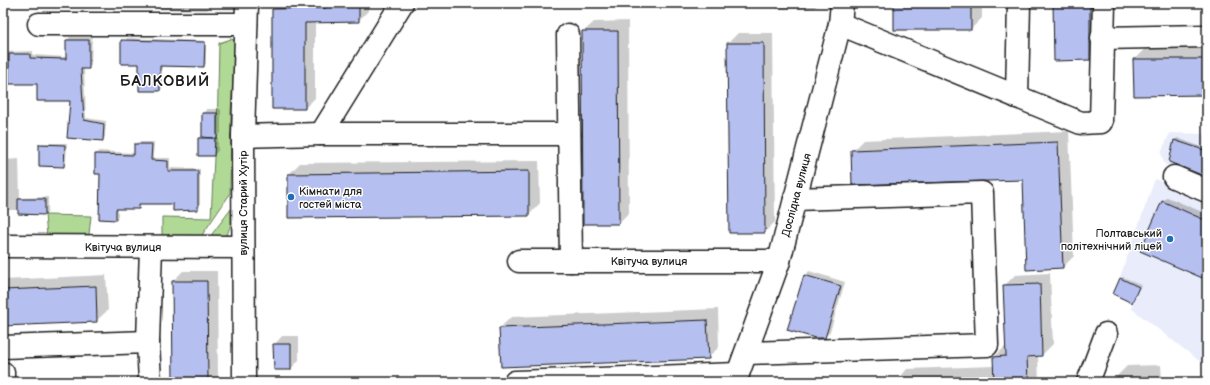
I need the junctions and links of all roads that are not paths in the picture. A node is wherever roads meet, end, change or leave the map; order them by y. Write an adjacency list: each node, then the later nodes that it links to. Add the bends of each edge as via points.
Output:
1 (402, 3): 12 (street)
2 (842, 3): 7 (street, Дослідна вулиця)
3 (1020, 3): 11 (street)
4 (1104, 3): 10 (street)
5 (246, 14): 6 (street, вулиця Старий Хутір); 14 (street, вулиця Старий Хутір)
6 (39, 24)
7 (840, 24): 11 (street); 17 (street, Дослідна вулиця)
8 (568, 35): 13 (street)
9 (1207, 36): 10 (street)
10 (1102, 38): 11 (street, via 1100,122 1081,123)
11 (1017, 97)
12 (321, 134): 13 (street); 14 (street)
13 (569, 134): 22 (street)
14 (243, 136): 20 (street, вулиця Старий Хутір)
15 (1174, 177): 16 (street)
16 (1207, 191)
17 (795, 199): 23 (street, Дослідна вулиця); 27 (street, via 982,193 987,345)
18 (3, 246): 19 (street, Квітуча вулиця)
19 (151, 247): 20 (street, Квітуча вулиця); 25 (street)
20 (243, 248): 32 (street, вулиця Старий Хутір)
21 (519, 261): 22 (street, Квітуча вулиця)
22 (571, 261): 23 (street, Квітуча вулиця)
23 (779, 261): 27 (street, Дослідна вулиця)
24 (1106, 334): 34 (street)
25 (148, 342): 26 (street); 31 (street)
26 (3, 347)
27 (747, 352): 29 (street, Дослідна вулиця)
28 (3, 373): 30 (street)
29 (737, 378): 33 (street)
30 (3, 382)
31 (150, 382)
32 (244, 382)
33 (515, 382)
34 (1088, 382)

